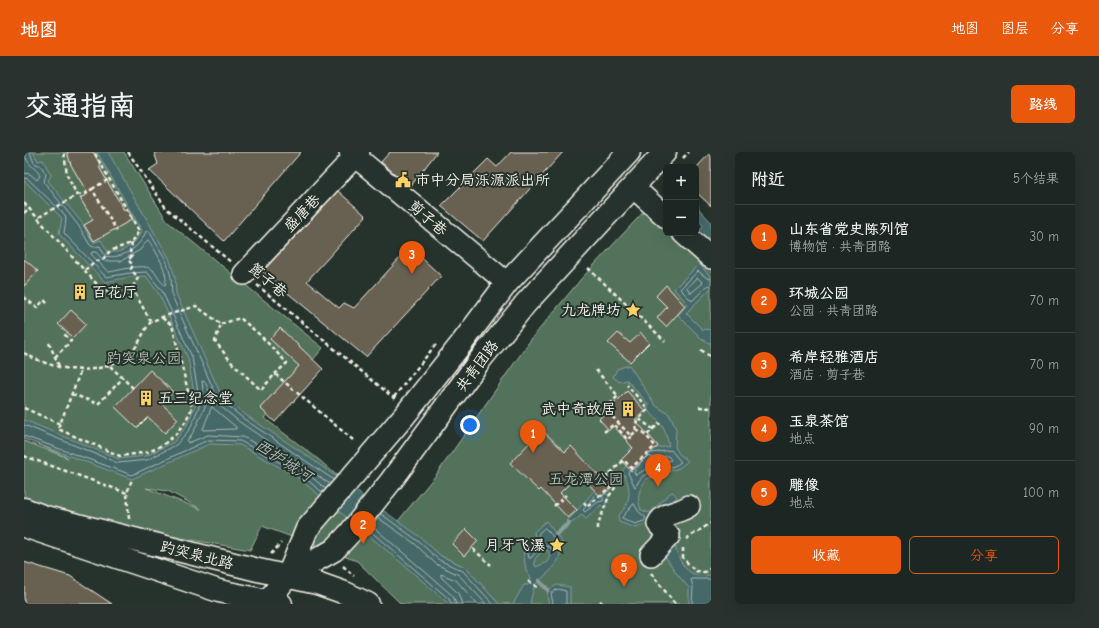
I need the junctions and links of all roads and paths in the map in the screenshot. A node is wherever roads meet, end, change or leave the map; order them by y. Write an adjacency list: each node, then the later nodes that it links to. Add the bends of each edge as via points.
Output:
1 (64, 152): 10 (path, via 67,175)
2 (94, 152): 7 (path)
3 (128, 152): 22 (path, 篦子巷, via 166,208)
4 (630, 152): 23 (main road, 共青团路)
5 (666, 152): 8 (main road, 共青团路)
6 (355, 154): 22 (street, 盛唐巷); 23 (street, 剪子巷)
7 (109, 179): 9 (path); 18 (path, via 139,231)
8 (633, 187): 14 (street); 76 (main road, 共青团路, via 526,303 349,534 334,550)
9 (92, 189): 10 (path); 16 (path)
10 (77, 195): 15 (path)
11 (24, 203): 12 (path)
12 (29, 208): 13 (path); 15 (path)
13 (24, 213)
14 (663, 213)
15 (39, 218): 21 (path)
16 (117, 231)
17 (686, 236): 19 (street)
18 (131, 243): 21 (path, via 110,252); 24 (path, via 132,256 128,260 138,278)
19 (711, 258)
20 (588, 268): 31 (path)
21 (85, 270): 24 (path, via 103,291)
22 (244, 274): 49 (path, 篦子巷, via 394,397)
23 (507, 283): 49 (main road, 共青团路)
24 (132, 288): 28 (path)
25 (24, 298): 26 (path, via 37,308 44,300)
26 (48, 304)
27 (162, 318): 28 (path); 29 (path, via 196,306); 52 (path, via 172,325 192,408 175,435 149,452 120,456 58,429)
28 (151, 322): 38 (path, via 132,351)
29 (221, 324): 41 (path, via 240,318 260,335 286,363); 41 (path, via 215,341 236,367 261,390)
30 (64, 334): 35 (path, via 71,341)
31 (665, 341)
32 (49, 343): 35 (path)
33 (701, 350): 36 (path)
34 (24, 353): 37 (path, via 40,362)
35 (55, 357): 37 (path)
36 (711, 357)
37 (58, 366): 39 (path)
38 (110, 366): 39 (path, via 93,371); 42 (path)
39 (81, 370): 45 (path)
40 (596, 370): 57 (path, via 618,396 605,409)
41 (275, 374): 58 (path)
42 (122, 378): 44 (path); 45 (path, via 98,404)
43 (628, 385): 50 (path, via 648,409)
44 (133, 388)
45 (72, 394): 52 (path)
46 (699, 407): 48 (path)
47 (24, 408): 52 (path)
48 (711, 408)
49 (405, 415): 76 (main road, 共青团路, via 307,529)
50 (639, 419): 53 (path); 54 (path, via 635,424)
51 (660, 423): 53 (path)
52 (60, 424)
53 (653, 429): 56 (path)
54 (636, 431): 56 (path); 57 (path)
55 (604, 432): 57 (path, via 614,424 624,437 627,439)
56 (645, 435): 60 (path, via 655,446 631,468 624,460)
57 (632, 436)
58 (353, 440)
59 (24, 456): 62 (path)
60 (612, 471): 64 (path, via 604,479 611,486 587,506); 71 (path, via 620,481 610,496)
61 (132, 479): 62 (path)
62 (127, 493): 69 (path)
63 (566, 495): 65 (path)
64 (584, 502)
65 (554, 506)
66 (689, 506): 73 (street, via 682,511 663,516 660,520 658,524 669,536)
67 (24, 509): 76 (main road, 趵突泉北路, via 45,517)
68 (711, 523): 75 (path, via 682,541 683,558 689,567 695,572 705,572)
69 (130, 524)
70 (24, 526): 80 (main road, 趵突泉北路, via 219,591)
71 (598, 529)
72 (473, 549): 74 (path)
73 (656, 553): 83 (path)
74 (491, 565)
75 (711, 568)
76 (288, 576): 80 (main road, 共青团路); 81 (main road, 趵突泉北路, via 317,583)
77 (528, 581): 78 (path)
78 (537, 587)
79 (600, 601): 82 (path)
80 (272, 603)
81 (368, 604)
82 (603, 604)
83 (675, 604)

